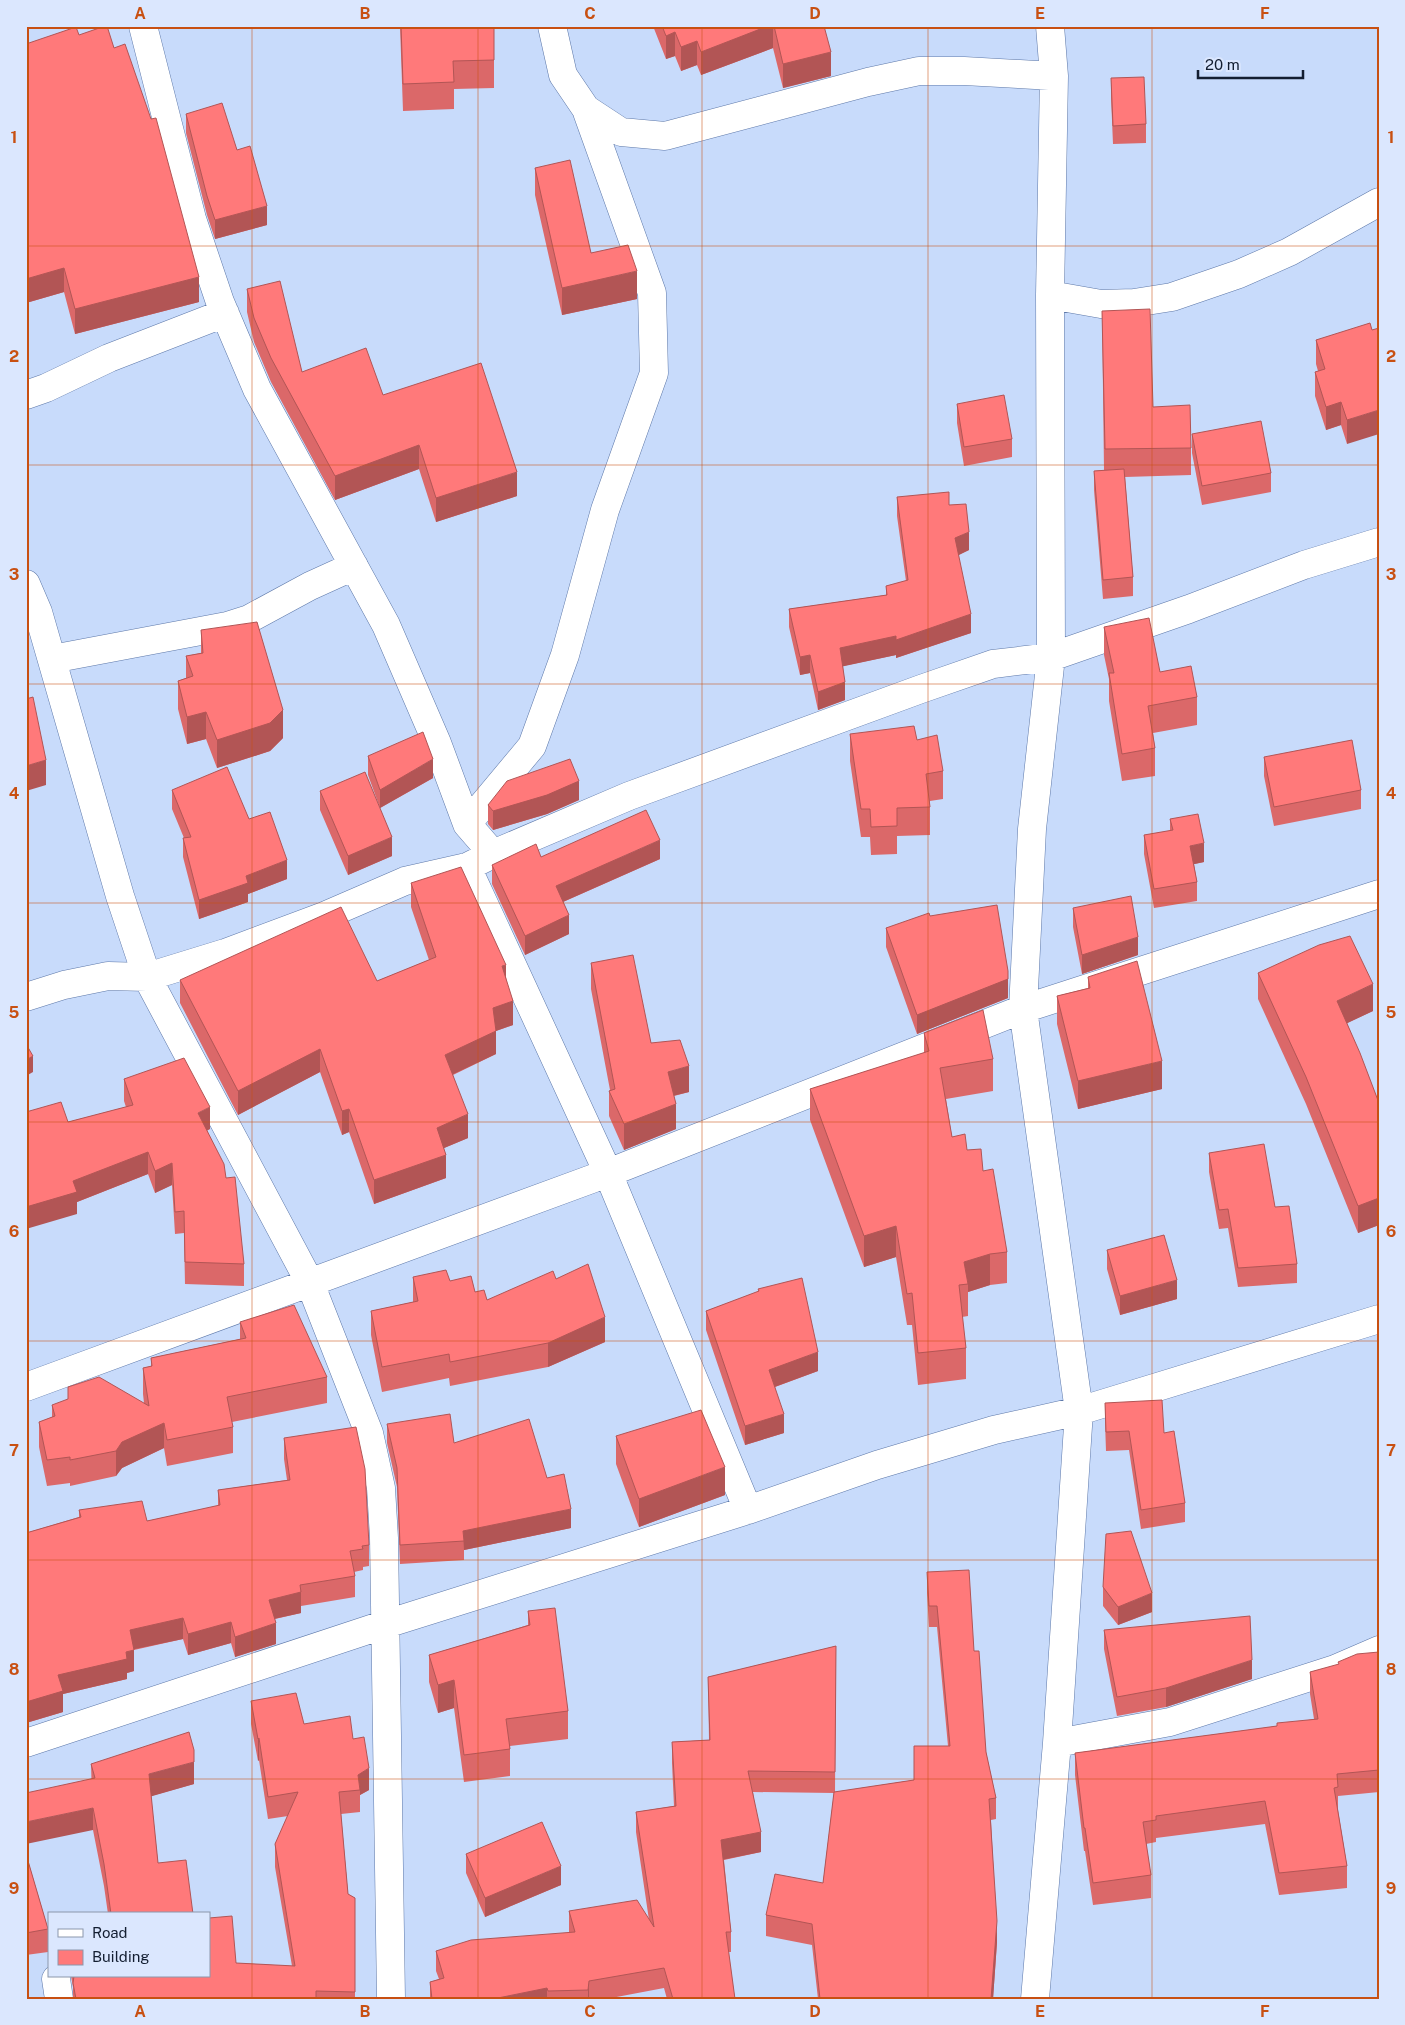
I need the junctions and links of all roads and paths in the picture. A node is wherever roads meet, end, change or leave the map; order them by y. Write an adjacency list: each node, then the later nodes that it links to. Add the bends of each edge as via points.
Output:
1 (143, 26): 8 (street, via 192,219)
2 (552, 26): 5 (street, via 563,75)
3 (1050, 26): 4 (street)
4 (1054, 76): 5 (street, via 919,72 868,82 665,136 620,132); 7 (street)
5 (586, 109): 15 (street, via 652,293 654,373 605,510 565,656 532,746)
6 (1379, 202): 7 (street, via 1289,252 1239,274 1172,297 1101,304)
7 (1050, 295): 13 (street)
8 (225, 313): 9 (street, via 109,358); 11 (street, via 257,389)
9 (26, 395)
10 (1379, 542): 13 (street, via 1304,565)
11 (354, 566): 14 (street, via 227,626); 15 (street, via 386,625 438,743)
12 (26, 584): 14 (street)
13 (1051, 657): 16 (street, via 993,664 939,683 629,796); 21 (street, via 1032,829)
14 (52, 659): 19 (street)
15 (467, 824): 16 (street)
16 (493, 854): 17 (street)
17 (467, 867): 19 (street, via 405,881 324,916); 22 (street)
18 (1379, 894): 21 (street)
19 (147, 978): 20 (street, via 108,976); 23 (street)
20 (26, 997)
21 (1023, 1009): 22 (street); 26 (street)
22 (608, 1173): 23 (street); 27 (street)
23 (310, 1282): 25 (street); 28 (street, via 369,1433 379,1479)
24 (1379, 1319): 26 (street)
25 (26, 1387)
26 (1078, 1411): 27 (street, via 958,1440); 31 (street)
27 (748, 1510): 28 (street)
28 (386, 1624): 30 (street); 32 (street)
29 (1379, 1650): 31 (street, via 1335,1669 1170,1722)
30 (26, 1743)
31 (1057, 1743): 33 (street)
32 (391, 1999)
33 (1035, 1999)

